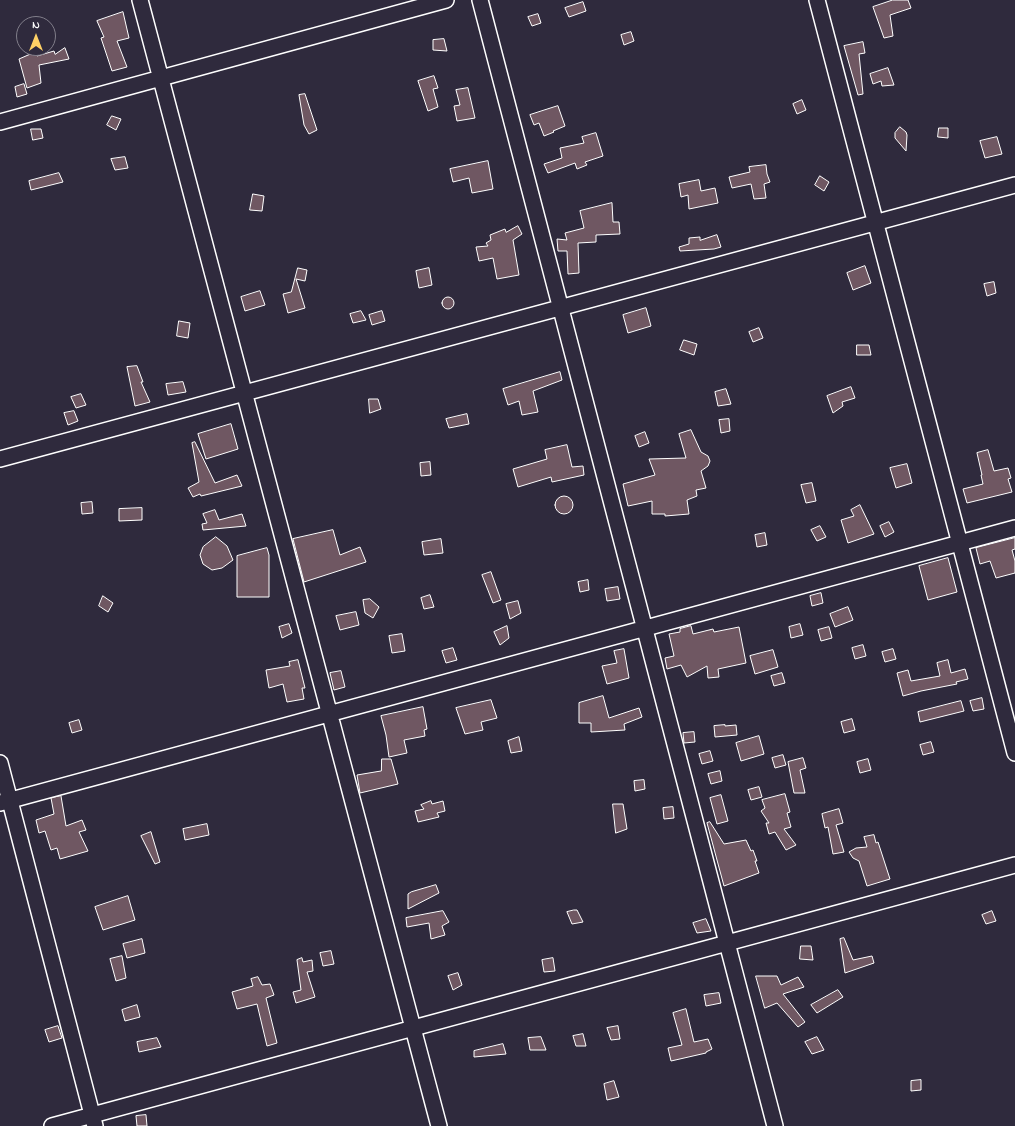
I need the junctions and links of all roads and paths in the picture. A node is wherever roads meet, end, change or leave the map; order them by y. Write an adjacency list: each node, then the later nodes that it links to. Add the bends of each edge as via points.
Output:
1 (140, 0): 5 (street)
2 (446, 0): 5 (street)
3 (480, 0): 9 (street)
4 (817, 0): 8 (street)
5 (161, 78): 6 (street); 10 (street)
6 (0, 122)
7 (1015, 185): 8 (street)
8 (875, 222): 9 (street); 13 (street)
9 (560, 308): 10 (street); 14 (street)
10 (244, 393): 11 (street); 15 (street)
11 (0, 459)
12 (1015, 528): 13 (street)
13 (959, 543): 14 (street); 16 (street)
14 (644, 628): 15 (street); 20 (street)
15 (330, 714): 18 (street); 21 (street)
16 (1015, 753)
17 (0, 763): 18 (street)
18 (5, 802): 22 (street)
19 (1015, 865): 20 (street)
20 (727, 943): 21 (street); 25 (street)
21 (413, 1028): 22 (street); 24 (street)
22 (94, 1121): 23 (street)
23 (52, 1126)
24 (439, 1126)
25 (775, 1126)

